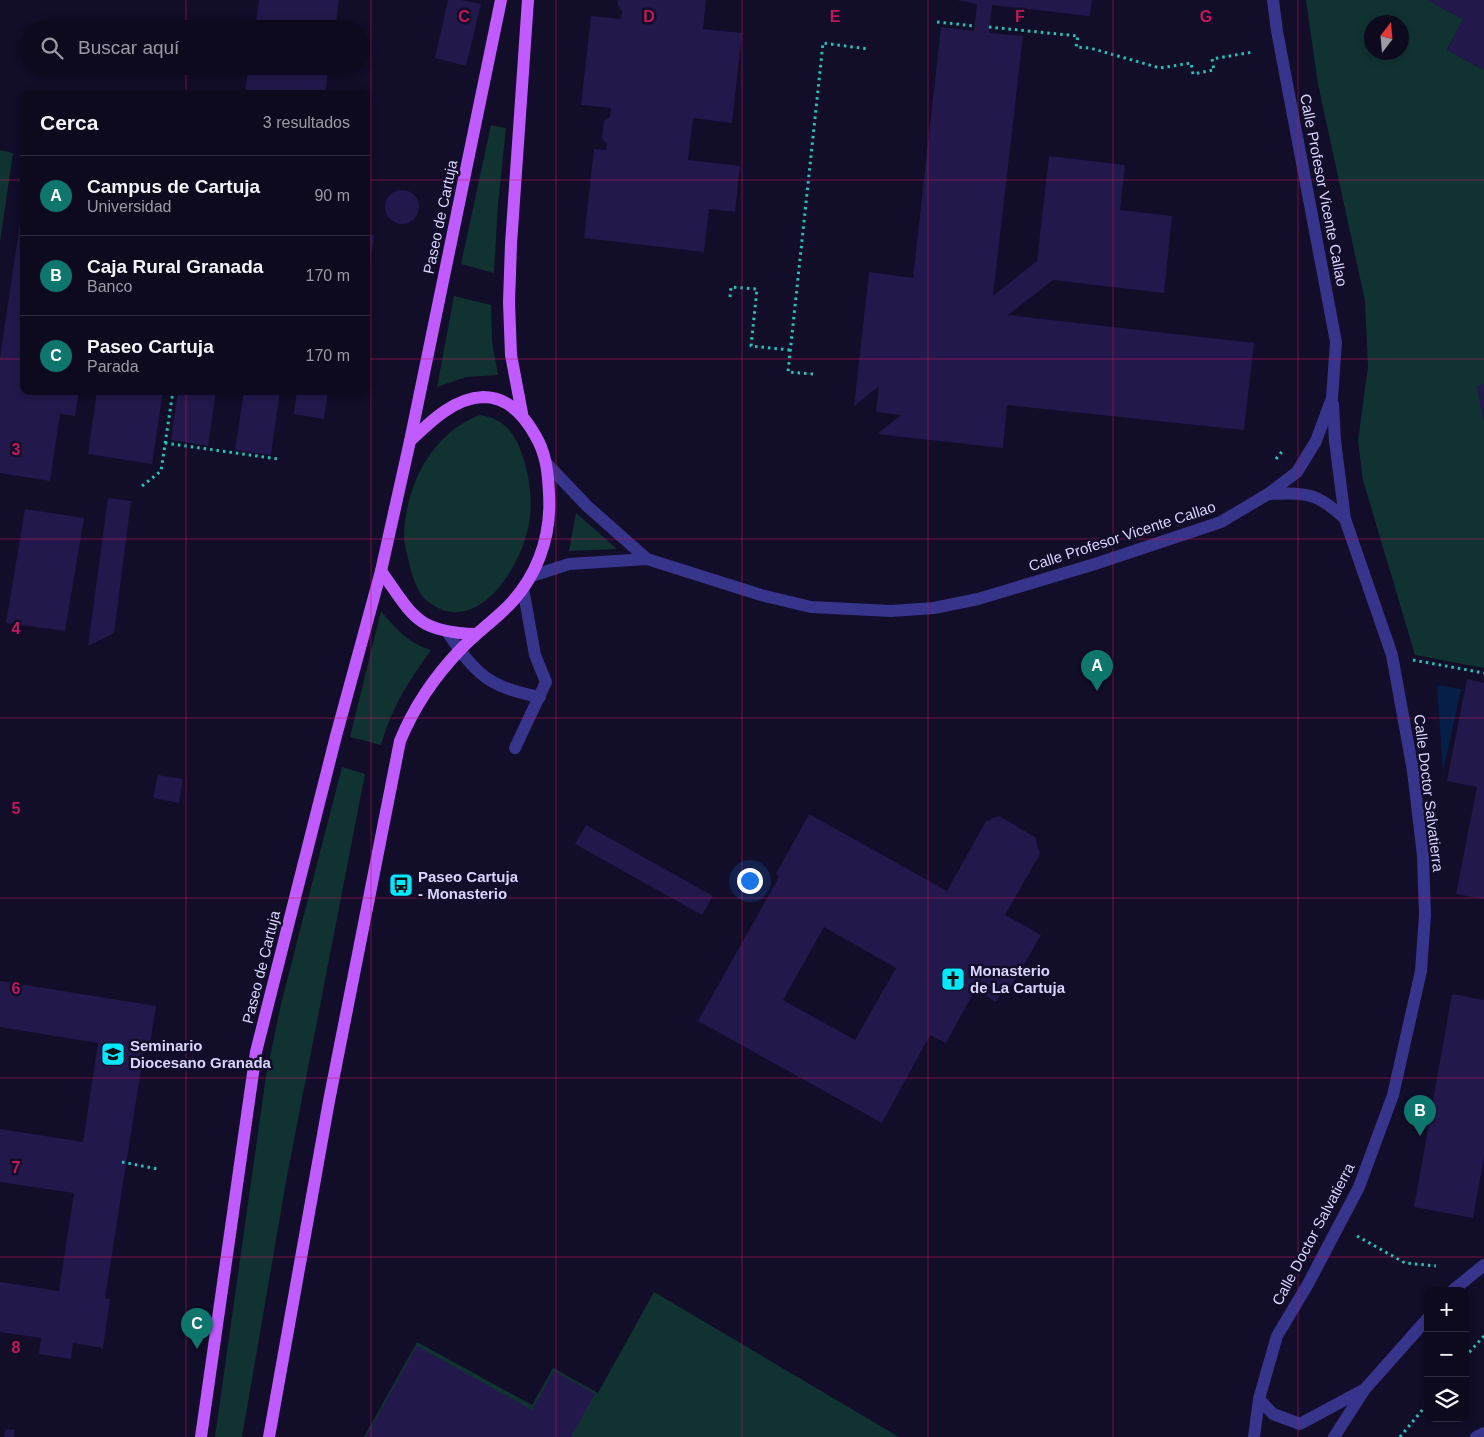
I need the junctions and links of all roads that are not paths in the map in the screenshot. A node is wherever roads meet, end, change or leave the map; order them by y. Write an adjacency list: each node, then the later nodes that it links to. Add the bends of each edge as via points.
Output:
1 (501, 0): 6 (main road, Paseo de Cartuja)
2 (528, 0): 5 (main road, via 510,302 511,354)
3 (1273, 0): 4 (street, Calle Profesor Vicente Callao, via 1336,342)
4 (1332, 398): 8 (street, Calle Profesor Vicente Callao, via 1316,441 1297,472); 9 (street, Calle Doctor Salvatierra)
5 (522, 413): 6 (main road, via 505,402 473,397 443,412); 7 (main road)
6 (410, 441): 11 (main road, Paseo de Cartuja)
7 (548, 464): 10 (street, Calle Profesor Vicente Callao, via 587,506); 12 (main road, via 548,532)
8 (1268, 494): 9 (street, Calle Doctor Salvatierra, via 1300,493 1326,501); 10 (street, Calle Profesor Vicente Callao, via 1222,522 978,599 934,608 891,611 811,607 761,596)
9 (1345, 519): 23 (street, Calle Doctor Salvatierra, via 1392,655 1411,762 1423,856 1425,915 1421,971 1394,1095 1359,1187 1277,1336)
10 (647, 559): 12 (street, Calle Profesor Vicente Callao, via 569,564)
11 (380, 571): 14 (main road, via 411,612 426,626); 26 (main road, Paseo de Cartuja, via 256,1052)
12 (532, 576): 13 (main road)
13 (523, 588): 15 (main road, via 504,611); 17 (street, via 535,655 546,682)
14 (448, 633): 15 (main road); 16 (street)
15 (476, 634): 16 (main road)
16 (459, 650): 17 (street, via 488,681 511,692); 27 (main road, via 412,711 394,764)
17 (540, 697): 18 (street)
18 (515, 748)
19 (1484, 1265): 20 (street)
20 (1457, 1287)
21 (1424, 1323): 22 (street)
22 (1365, 1389): 24 (street); 30 (street)
23 (1259, 1399): 24 (street, via 1273,1414); 28 (street, Calle Doctor Salvatierra)
24 (1300, 1424): 29 (street)
25 (1484, 1433): 31 (street)
26 (201, 1437)
27 (269, 1437)
28 (1254, 1437)
29 (1300, 1437)
30 (1334, 1437)
31 (1476, 1437)

